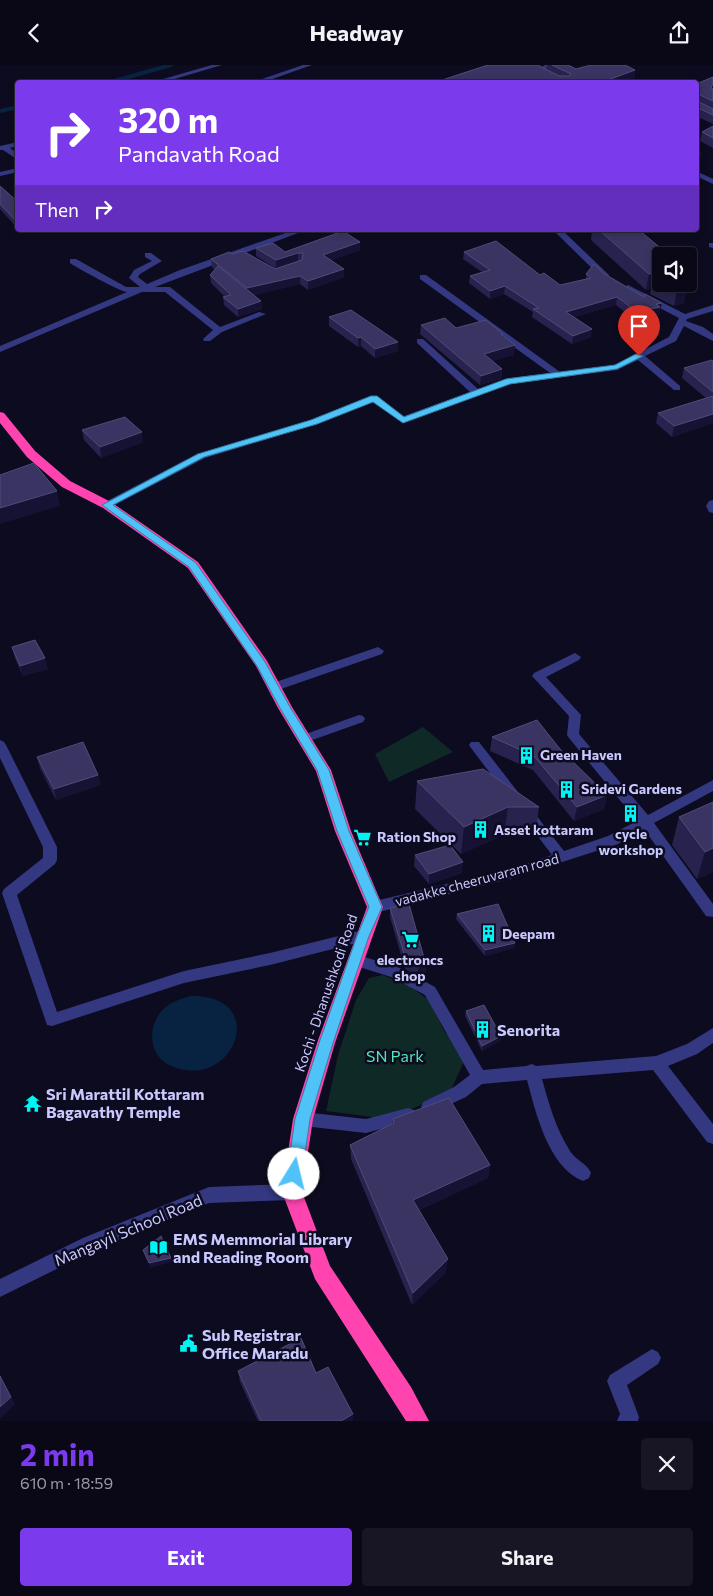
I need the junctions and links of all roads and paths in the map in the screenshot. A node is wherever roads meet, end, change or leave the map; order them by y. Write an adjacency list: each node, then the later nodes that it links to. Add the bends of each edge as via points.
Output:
1 (219, 65): 4 (street)
2 (309, 65): 5 (street)
3 (550, 65): 6 (street, via 537,71)
4 (163, 80)
5 (262, 80)
6 (558, 80)
7 (15, 145): 8 (street)
8 (2, 148): 9 (street)
9 (15, 156)
10 (15, 171): 12 (street)
11 (713, 172): 13 (street)
12 (2, 174)
13 (699, 174)
14 (699, 175): 15 (street)
15 (713, 182)
16 (293, 232): 23 (street, via 244,254)
17 (559, 232): 21 (street)
18 (148, 255): 23 (street, via 158,261 137,271 133,278)
19 (73, 261): 23 (street, via 80,268 124,290)
20 (424, 277): 33 (street)
21 (615, 282)
22 (624, 286): 26 (street)
23 (144, 289): 27 (street, via 166,289); 31 (street)
24 (713, 309): 26 (street)
25 (262, 314): 27 (street)
26 (683, 320): 28 (street); 32 (street, via 674,339)
27 (219, 330): 29 (street)
28 (713, 338)
29 (207, 339)
30 (420, 341): 35 (street)
31 (0, 349)
32 (639, 356): 33 (street, via 617,367); 34 (street)
33 (559, 375): 35 (street, via 509,381)
34 (677, 388)
35 (475, 392): 38 (street, via 403,420 374,398 314,422 201,455)
36 (0, 415): 38 (highway, Kochi - Dhanushkodi Road, via 31,454 66,484)
37 (713, 503): 39 (street)
38 (107, 505): 42 (highway, Kochi - Dhanushkodi Road, via 193,565 262,664)
39 (713, 510)
40 (378, 651): 42 (street)
41 (575, 657): 48 (street, via 538,676 575,715 573,735)
42 (274, 687): 44 (highway, Kochi - Dhanushkodi Road)
43 (359, 719): 44 (street)
44 (304, 739): 50 (highway, Kochi - Dhanushkodi Road, via 323,770 343,831)
45 (0, 745): 52 (street, via 50,847 50,860 9,893 52,1019 184,977)
46 (475, 745): 49 (street)
47 (713, 785): 48 (street, vadakke cheeruvaram road)
48 (646, 822): 49 (street, vadakke cheeruvaram road, via 613,840); 51 (street)
49 (561, 857): 50 (street, vadakke cheeruvaram road, via 513,873)
50 (375, 907): 52 (highway, Kochi - Dhanushkodi Road)
51 (711, 912)
52 (363, 936): 53 (highway, Kochi - Dhanushkodi Road)
53 (355, 960): 57 (street, via 395,972 430,991); 58 (highway, Kochi - Dhanushkodi Road)
54 (713, 1035): 55 (street, via 692,1049)
55 (657, 1063): 56 (street); 59 (street)
56 (532, 1071): 57 (street); 60 (street, via 545,1117 565,1159)
57 (479, 1077): 58 (street, via 460,1092 433,1105 366,1126)
58 (303, 1119): 61 (highway, Kochi - Dhanushkodi Road)
59 (713, 1137)
60 (583, 1173)
61 (292, 1192): 62 (street, Mangayil School Road, via 209,1195 89,1244); 64 (highway, Kochi - Dhanushkodi Road, via 322,1272)
62 (0, 1288)
63 (652, 1359): 65 (street, via 616,1381 630,1417)
64 (418, 1421)
65 (626, 1421)

